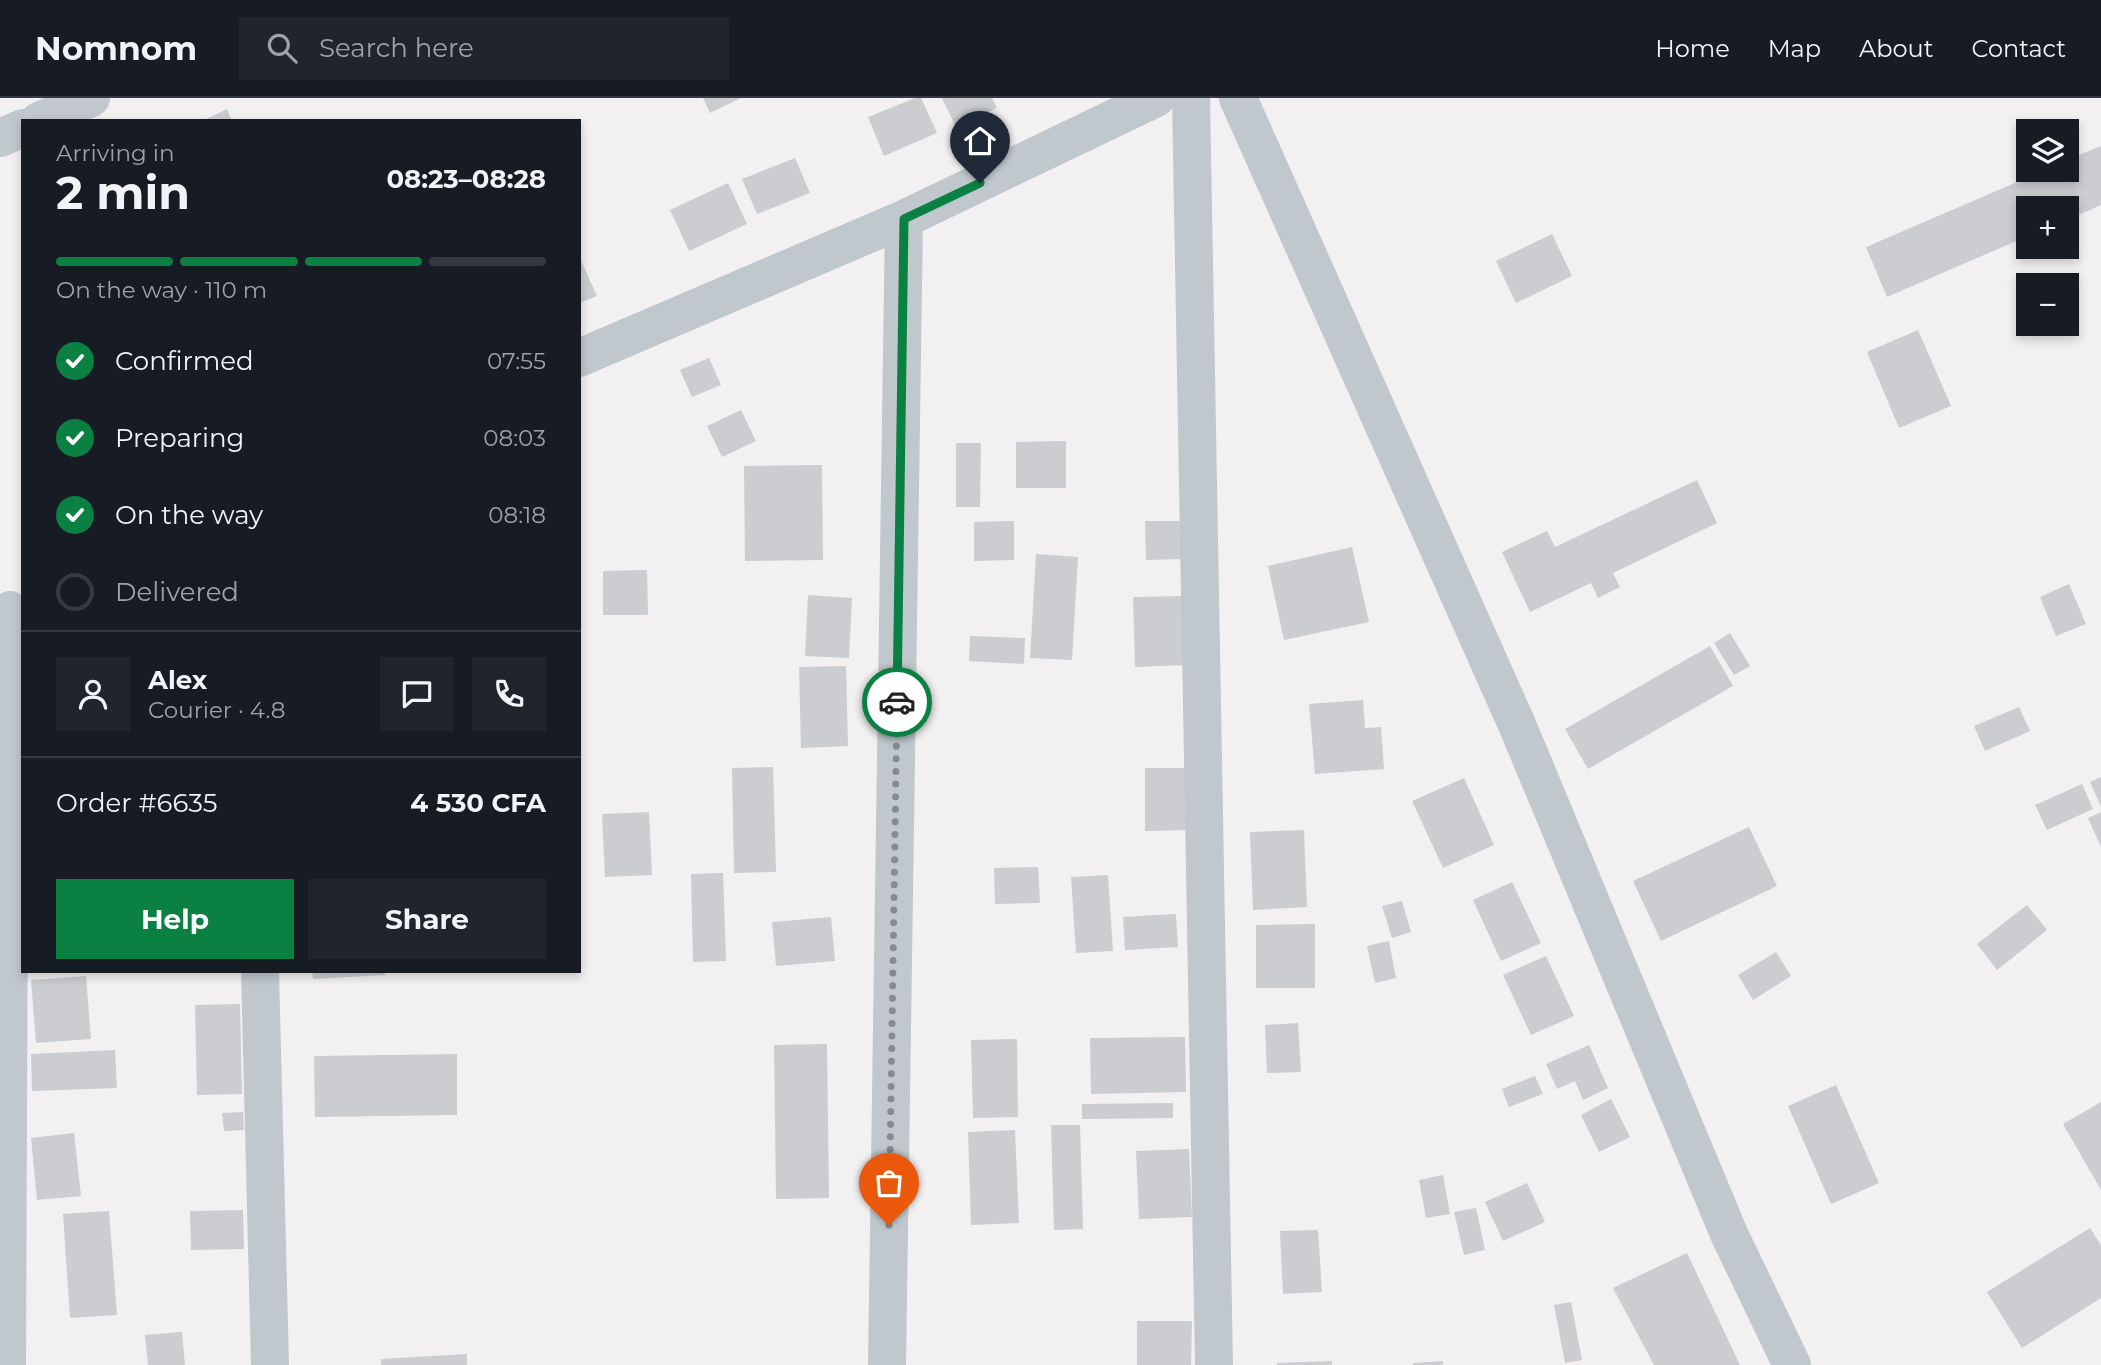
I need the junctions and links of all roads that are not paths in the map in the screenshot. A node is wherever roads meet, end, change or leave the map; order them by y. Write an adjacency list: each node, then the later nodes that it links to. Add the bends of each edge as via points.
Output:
1 (1156, 98): 8 (street)
2 (1191, 98): 15 (street)
3 (1238, 98): 16 (street, via 1518,727 1729,1234)
4 (83, 108): 5 (street)
5 (46, 119)
6 (21, 129): 7 (street)
7 (0, 138)
8 (904, 219): 9 (street); 14 (street)
9 (581, 357)
10 (11, 610): 12 (street)
11 (260, 973): 13 (street)
12 (7, 1365)
13 (270, 1365)
14 (887, 1365)
15 (1214, 1365)
16 (1792, 1365)

